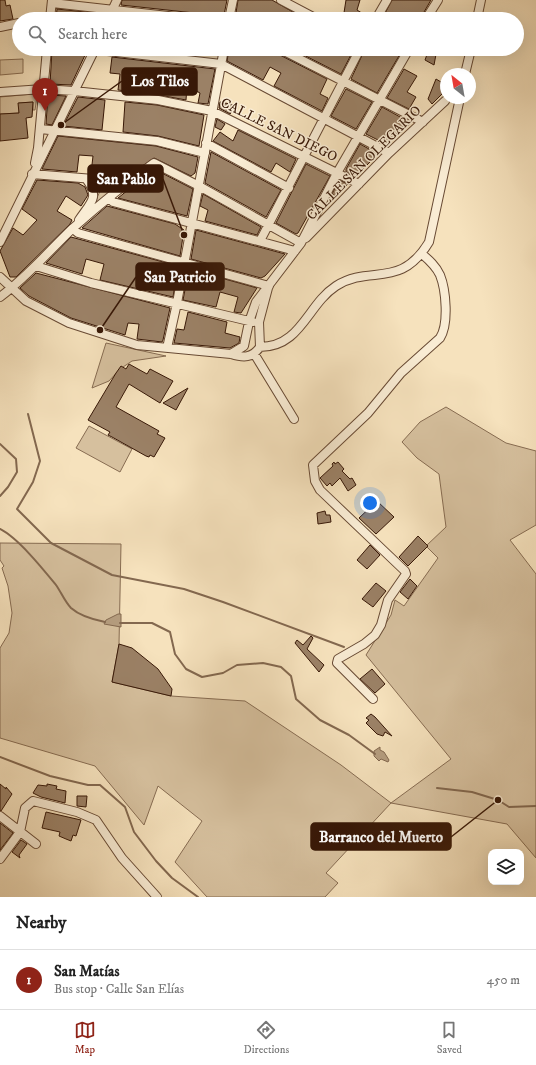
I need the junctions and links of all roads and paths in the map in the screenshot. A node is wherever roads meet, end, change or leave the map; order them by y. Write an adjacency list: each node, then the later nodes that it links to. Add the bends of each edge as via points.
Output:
1 (118, 0): 8 (street)
2 (233, 0): 11 (street)
3 (281, 0): 12 (street)
4 (387, 0): 13 (street)
5 (438, 0): 14 (street)
6 (482, 0): 15 (street)
7 (52, 2): 8 (street); 9 (street)
8 (113, 10): 10 (street)
9 (51, 12)
10 (131, 12)
11 (230, 12)
12 (304, 12)
13 (380, 12)
14 (430, 12)
15 (479, 12)
16 (12, 24): 17 (street)
17 (0, 27)
18 (46, 56): 29 (street)
19 (91, 56): 30 (street)
20 (153, 56): 26 (street)
21 (223, 56): 26 (street)
22 (294, 56): 28 (street)
23 (356, 56): 28 (street)
24 (405, 56): 32 (street)
25 (469, 56): 27 (street)
26 (221, 64): 35 (street); 36 (street)
27 (466, 68)
28 (342, 81): 32 (street); 36 (street)
29 (43, 89): 30 (street, CALLE SAN DIEGO); 31 (street, CALLE SAN DIEGO); 38 (street)
30 (74, 91): 35 (street, CALLE SAN DIEGO, via 158,100); 39 (street)
31 (0, 92)
32 (378, 100): 37 (street); 40 (street)
33 (442, 104): 37 (street, CALLE SAN OLEGARIO)
34 (459, 104): 62 (street, via 429,242)
35 (212, 111): 41 (street); 44 (street, CALLE SAN DIEGO)
36 (324, 118): 40 (street); 44 (street)
37 (423, 122): 43 (street, CALLE SAN OLEGARIO)
38 (40, 129): 39 (street); 46 (street)
39 (55, 130): 42 (street, via 157,141); 46 (street)
40 (358, 137): 43 (street); 45 (street)
41 (206, 143): 42 (street); 51 (street)
42 (204, 153): 50 (street)
43 (389, 153): 48 (street, CALLE SAN OLEGARIO)
44 (304, 156): 45 (street, CALLE SAN DIEGO); 51 (street)
45 (337, 173): 48 (street, CALLE SAN DIEGO); 53 (street)
46 (32, 174): 47 (street); 59 (street)
47 (87, 180): 49 (street, via 118,181); 57 (street, via 94,190 94,196)
48 (359, 184): 54 (street, CALLE SAN OLEGARIO)
49 (124, 185): 50 (street, via 154,163); 52 (street)
50 (198, 186): 55 (street); 56 (street)
51 (289, 188): 56 (street)
52 (109, 198): 55 (street, via 113,202); 57 (street)
53 (318, 211): 54 (street); 60 (street)
54 (326, 217): 60 (street, CALLE SAN OLEGARIO)
55 (192, 223): 58 (street); 63 (street)
56 (268, 226): 58 (street); 60 (street)
57 (73, 229): 63 (street, via 78,233); 64 (street)
58 (260, 241): 61 (street)
59 (0, 242)
60 (301, 243): 61 (street)
61 (295, 251): 66 (street)
62 (422, 254): 73 (street, via 401,270 386,275 358,277 341,283 330,290 289,339 271,347); 78 (street, via 435,267 443,285 445,331 401,373 368,413 313,464 315,481 320,490 406,574 388,600 375,635 338,659 337,663)
63 (184, 262): 66 (street); 69 (street)
64 (36, 266): 67 (street); 69 (street, via 91,283)
65 (0, 277): 67 (street)
66 (268, 286): 70 (street, via 256,302); 71 (street)
67 (10, 288): 68 (street); 74 (street, via 26,301 69,323 137,345)
68 (0, 297)
69 (177, 304): 70 (street); 74 (street)
70 (249, 322): 71 (street); 72 (street)
71 (259, 322): 73 (street)
72 (244, 346): 75 (street); 76 (street)
73 (260, 347): 76 (street)
74 (167, 348): 75 (street)
75 (231, 354): 76 (street, via 244,358)
76 (252, 355): 77 (street)
77 (294, 419)
78 (373, 699)
79 (0, 816): 80 (street)
80 (20, 832): 81 (street); 82 (street); 83 (street, via 26,808 33,801 77,812 96,820 122,858)
81 (36, 844)
82 (0, 859)
83 (157, 897)

